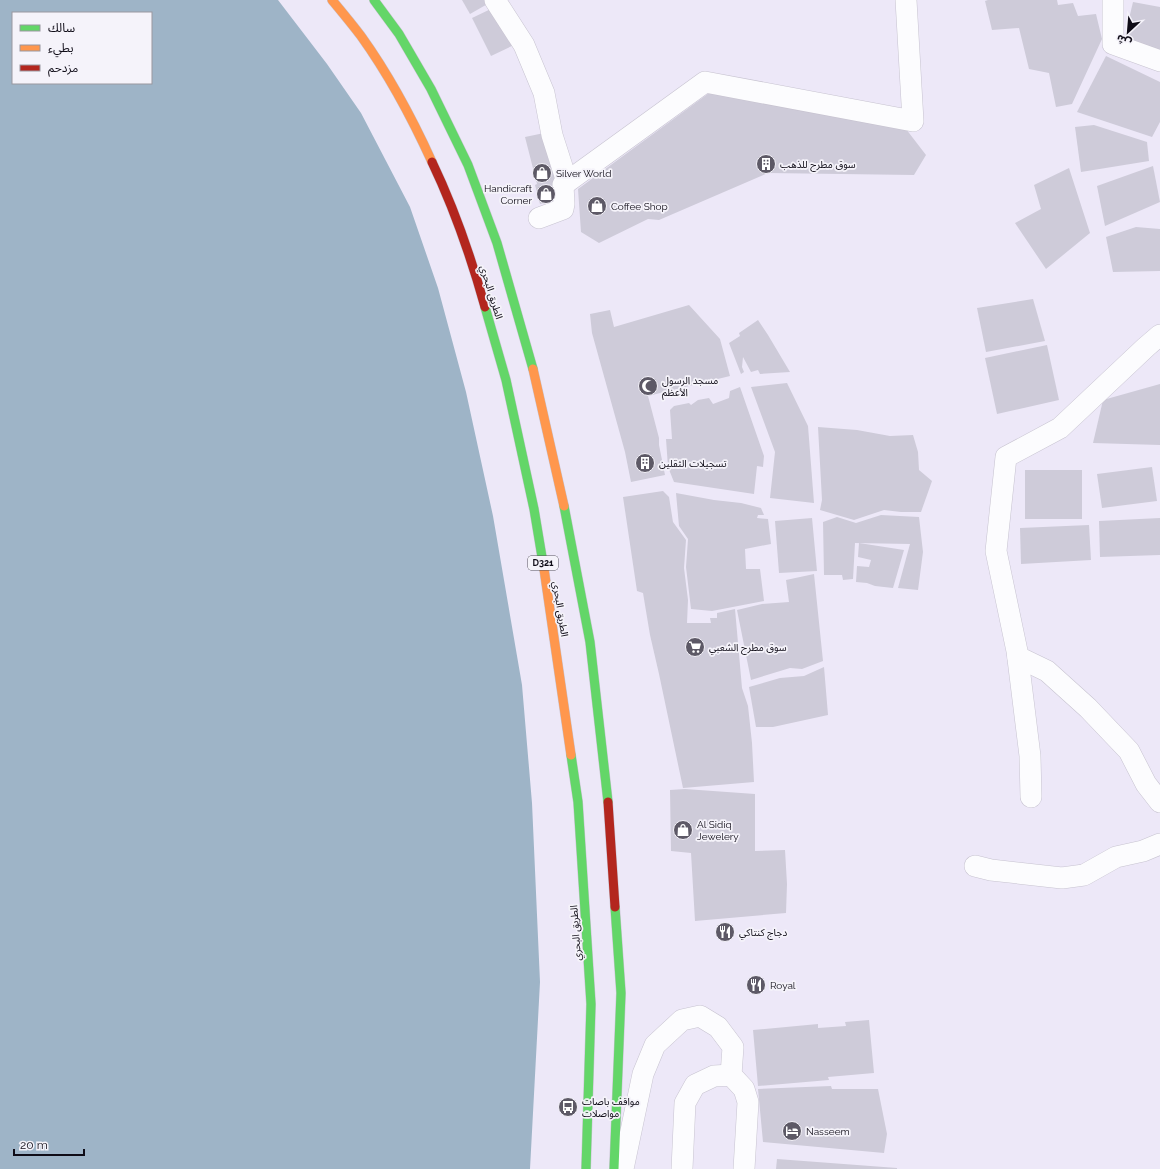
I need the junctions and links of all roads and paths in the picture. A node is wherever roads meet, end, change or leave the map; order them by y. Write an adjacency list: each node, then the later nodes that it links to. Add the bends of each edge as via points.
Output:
1 (332, 0): 16 (main road, الطريق البحري / D321, via 361,36 394,88 422,139 445,189 478,281 506,380 534,509 578,802 591,1004)
2 (374, 0): 17 (main road, الطريق البحري, via 399,34 431,89 468,165 496,243 530,354 558,475 590,642 607,790 621,993)
3 (495, 0): 7 (street, via 524,45 544,93 552,135)
4 (906, 0): 7 (street, via 913,121 705,82)
5 (1113, 0): 6 (street, via 1113,44)
6 (1160, 60)
7 (567, 182): 8 (street, via 563,184 563,209)
8 (539, 218)
9 (1160, 335): 10 (street, via 1060,428 1006,457 996,551)
10 (1018, 657): 11 (street, via 1030,756); 12 (street, via 1047,671 1088,708 1129,751 1146,784)
11 (1031, 797)
12 (1160, 802)
13 (1160, 844): 14 (street, via 1116,857 1084,875 1062,878)
14 (975, 866)
15 (731, 1075): 18 (street, via 733,1046 718,1027 700,1016 682,1020 655,1045 642,1074); 19 (street, via 714,1076 695,1085 685,1103); 20 (street, via 744,1089 748,1102)
16 (586, 1169)
17 (614, 1169)
18 (623, 1169)
19 (682, 1169)
20 (744, 1169)

